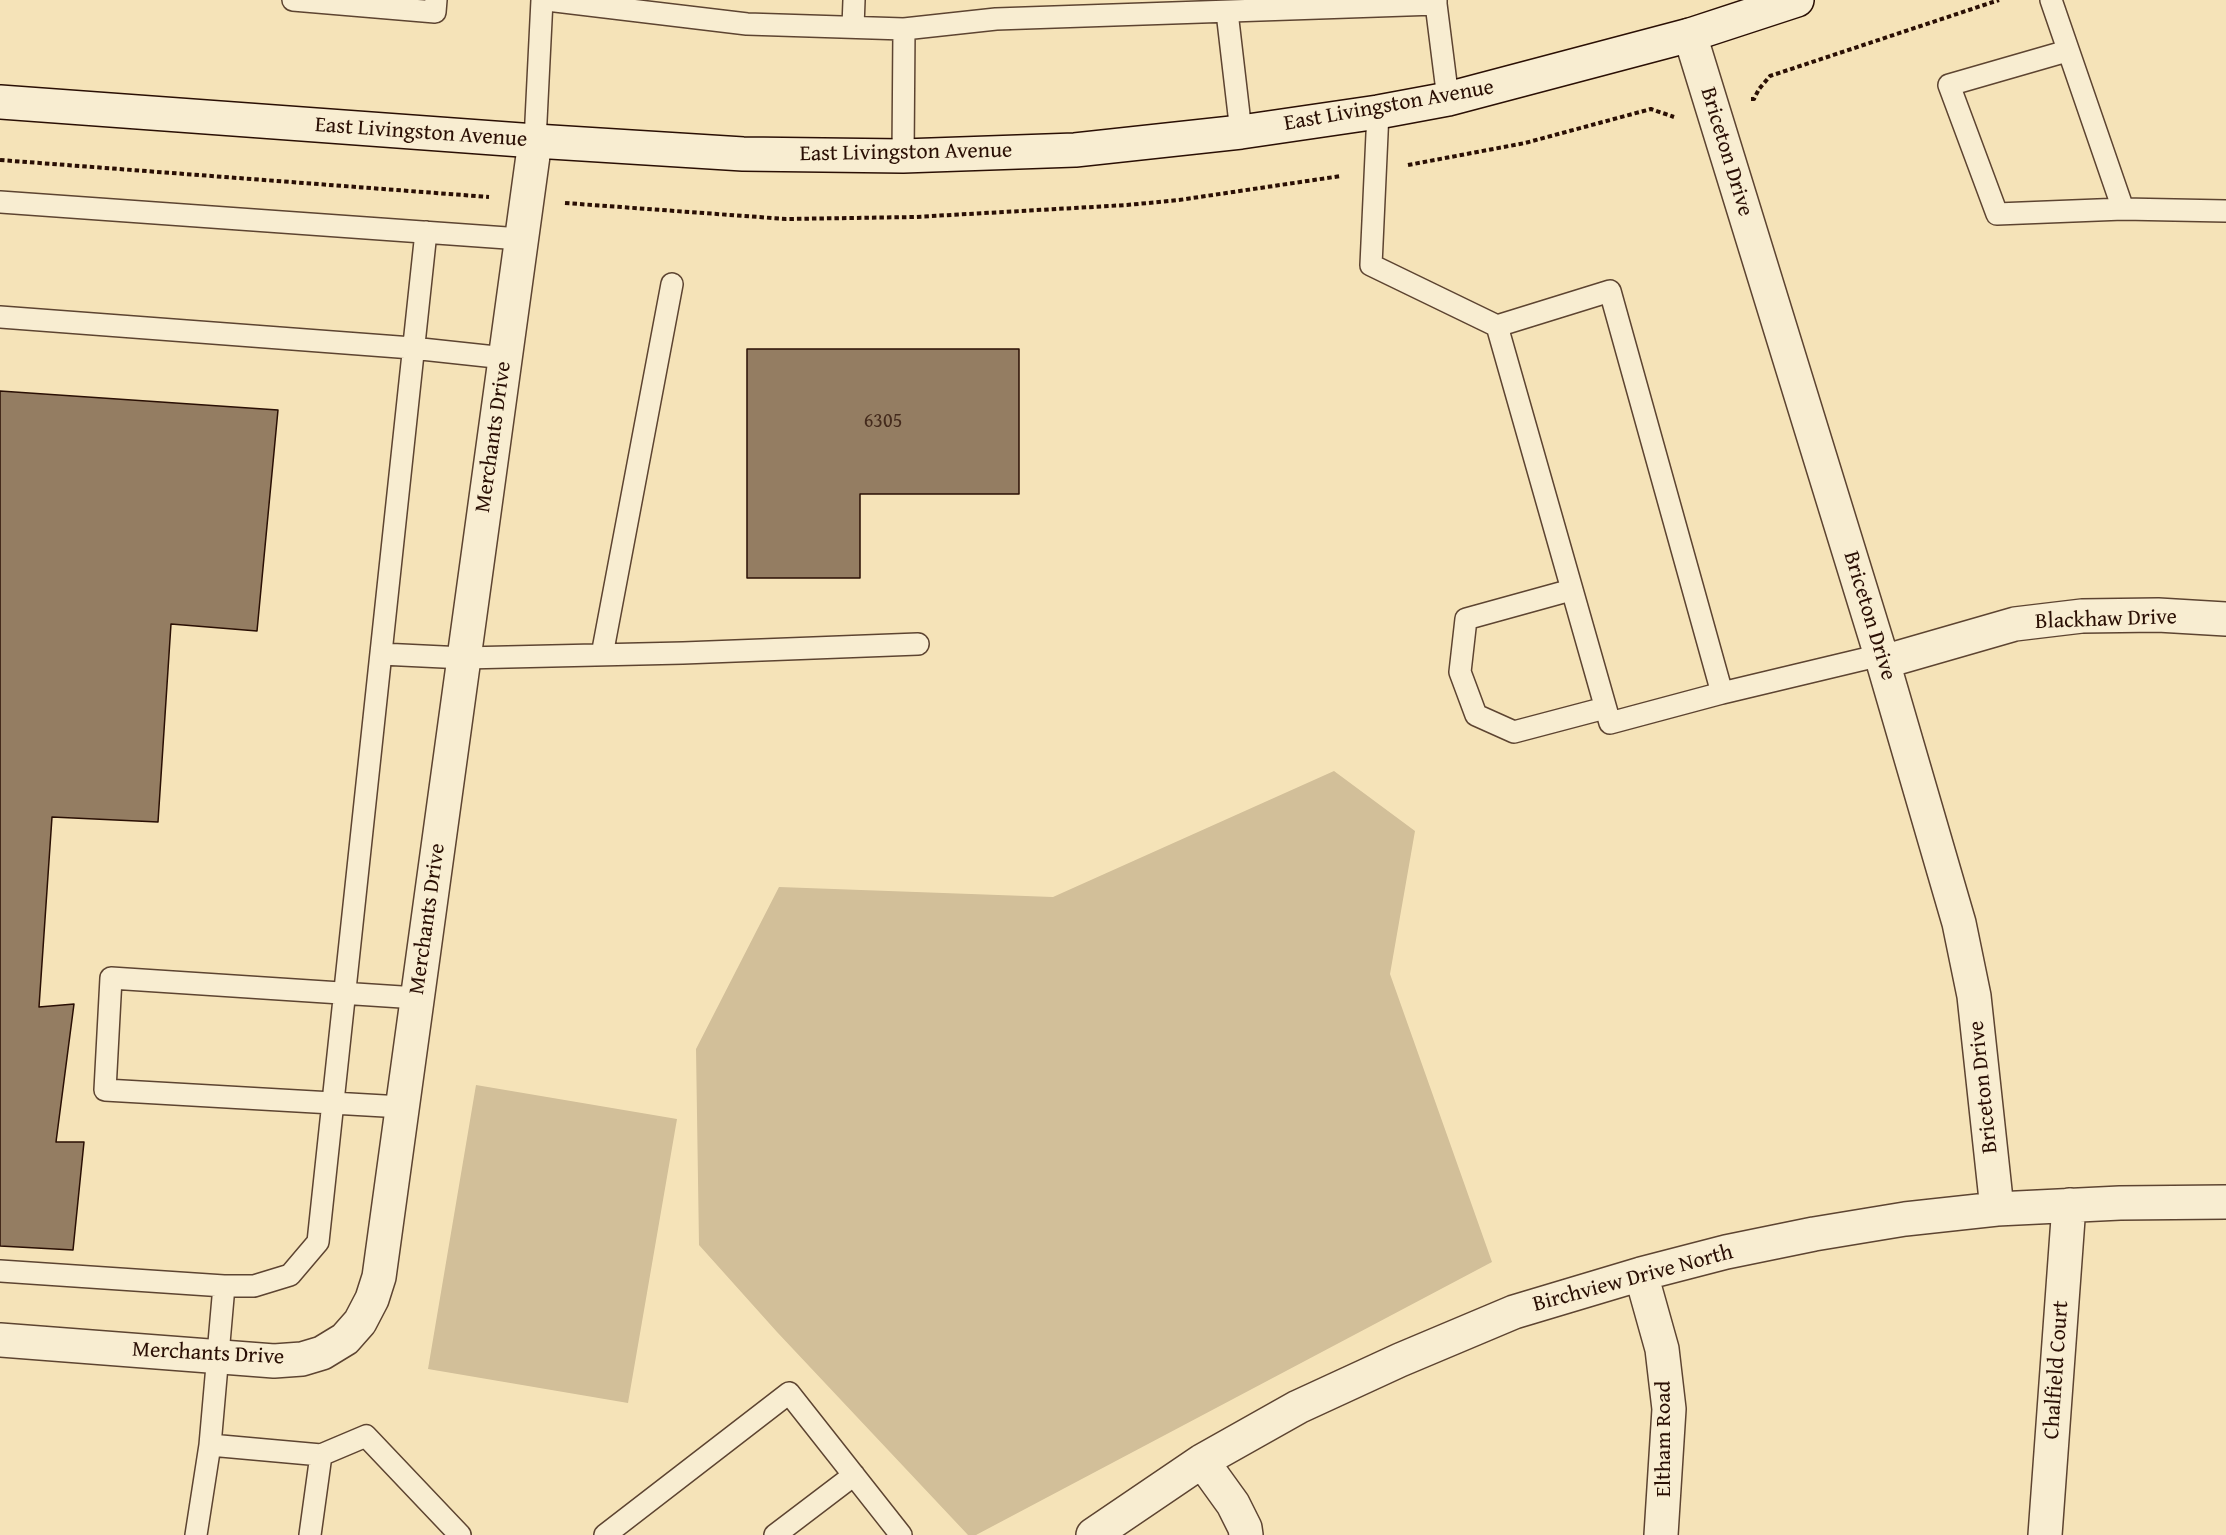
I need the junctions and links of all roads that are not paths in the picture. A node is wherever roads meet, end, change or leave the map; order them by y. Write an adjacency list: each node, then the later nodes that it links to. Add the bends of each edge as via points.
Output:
1 (293, 0): 2 (lane, via 435,12)
2 (436, 0)
3 (542, 0): 19 (lane)
4 (547, 0): 11 (lane, via 747,24)
5 (854, 0): 11 (lane)
6 (1797, 0): 13 (street, East Livingston Avenue)
7 (2051, 0): 14 (lane)
8 (1436, 2): 10 (lane); 15 (lane)
9 (1068, 9): 10 (lane); 12 (lane)
10 (1227, 12): 18 (lane)
11 (852, 27): 12 (lane)
12 (904, 29): 20 (lane)
13 (1690, 35): 15 (street, East Livingston Avenue); 37 (street, Briceton Drive)
14 (2067, 51): 22 (lane); 22 (lane, via 1949,85 1996,214)
15 (1448, 99): 17 (street, East Livingston Avenue)
16 (0, 102): 19 (street, East Livingston Avenue)
17 (1378, 112): 18 (street, East Livingston Avenue); 28 (lane, via 1371,265)
18 (1241, 132): 20 (street, East Livingston Avenue, via 1075,150)
19 (535, 141): 20 (street, East Livingston Avenue, via 743,154); 25 (street, Merchants Drive)
20 (903, 156)
21 (0, 202): 24 (lane)
22 (2123, 209): 23 (lane)
23 (2226, 211)
24 (426, 232): 25 (lane); 29 (lane)
25 (521, 238): 30 (street, Merchants Drive)
26 (672, 284): 35 (lane)
27 (0, 317): 29 (lane)
28 (1497, 326): 31 (lane); 38 (lane, via 1610,291)
29 (412, 348): 30 (lane); 34 (lane)
30 (505, 358): 36 (street, Merchants Drive)
31 (1571, 590): 39 (lane); 39 (lane, via 1466,619 1460,672 1476,715 1514,732)
32 (2226, 620): 37 (street, Blackhaw Drive, via 2093,616 2015,624)
33 (918, 644): 35 (lane)
34 (381, 654): 36 (lane); 40 (lane)
35 (602, 655): 36 (lane)
36 (464, 658): 41 (street, Merchants Drive)
37 (1882, 658): 38 (lane); 46 (street, Briceton Drive, via 1959,923 1972,986)
38 (1722, 693): 39 (lane, via 1610,723)
39 (1605, 708)
40 (346, 992): 41 (lane); 42 (lane); 42 (lane, via 111,978 105,1090)
41 (417, 998): 43 (street, Merchants Drive)
42 (333, 1103): 43 (lane); 49 (lane, via 318,1242 290,1275 254,1287)
43 (402, 1107): 51 (street, Merchants Drive, via 379,1277 360,1322 345,1339 302,1359)
44 (2226, 1202): 45 (street, Birchview Drive North)
45 (2068, 1205): 46 (street, Birchview Drive North); 65 (street, Chalfield Court)
46 (1997, 1209): 48 (street, Birchview Drive North, via 1814,1234)
47 (0, 1271): 49 (lane)
48 (1641, 1274): 54 (street, Birchview Drive North, via 1514,1312 1400,1360 1298,1407); 64 (street, Eltham Road, via 1662,1349 1668,1409)
49 (224, 1287): 51 (lane)
50 (0, 1340): 51 (street, Merchants Drive)
51 (217, 1356): 52 (lane)
52 (210, 1445): 53 (lane); 56 (lane)
53 (321, 1455): 57 (lane); 58 (lane, via 366,1436)
54 (1202, 1461): 62 (street, Birchview Drive North); 63 (street, via 1233,1503)
55 (854, 1475): 59 (lane, via 789,1393); 60 (lane); 61 (lane)
56 (196, 1535)
57 (310, 1535)
58 (460, 1535)
59 (605, 1535)
60 (775, 1535)
61 (901, 1535)
62 (1094, 1535)
63 (1246, 1535)
64 (1661, 1535)
65 (2045, 1535)

